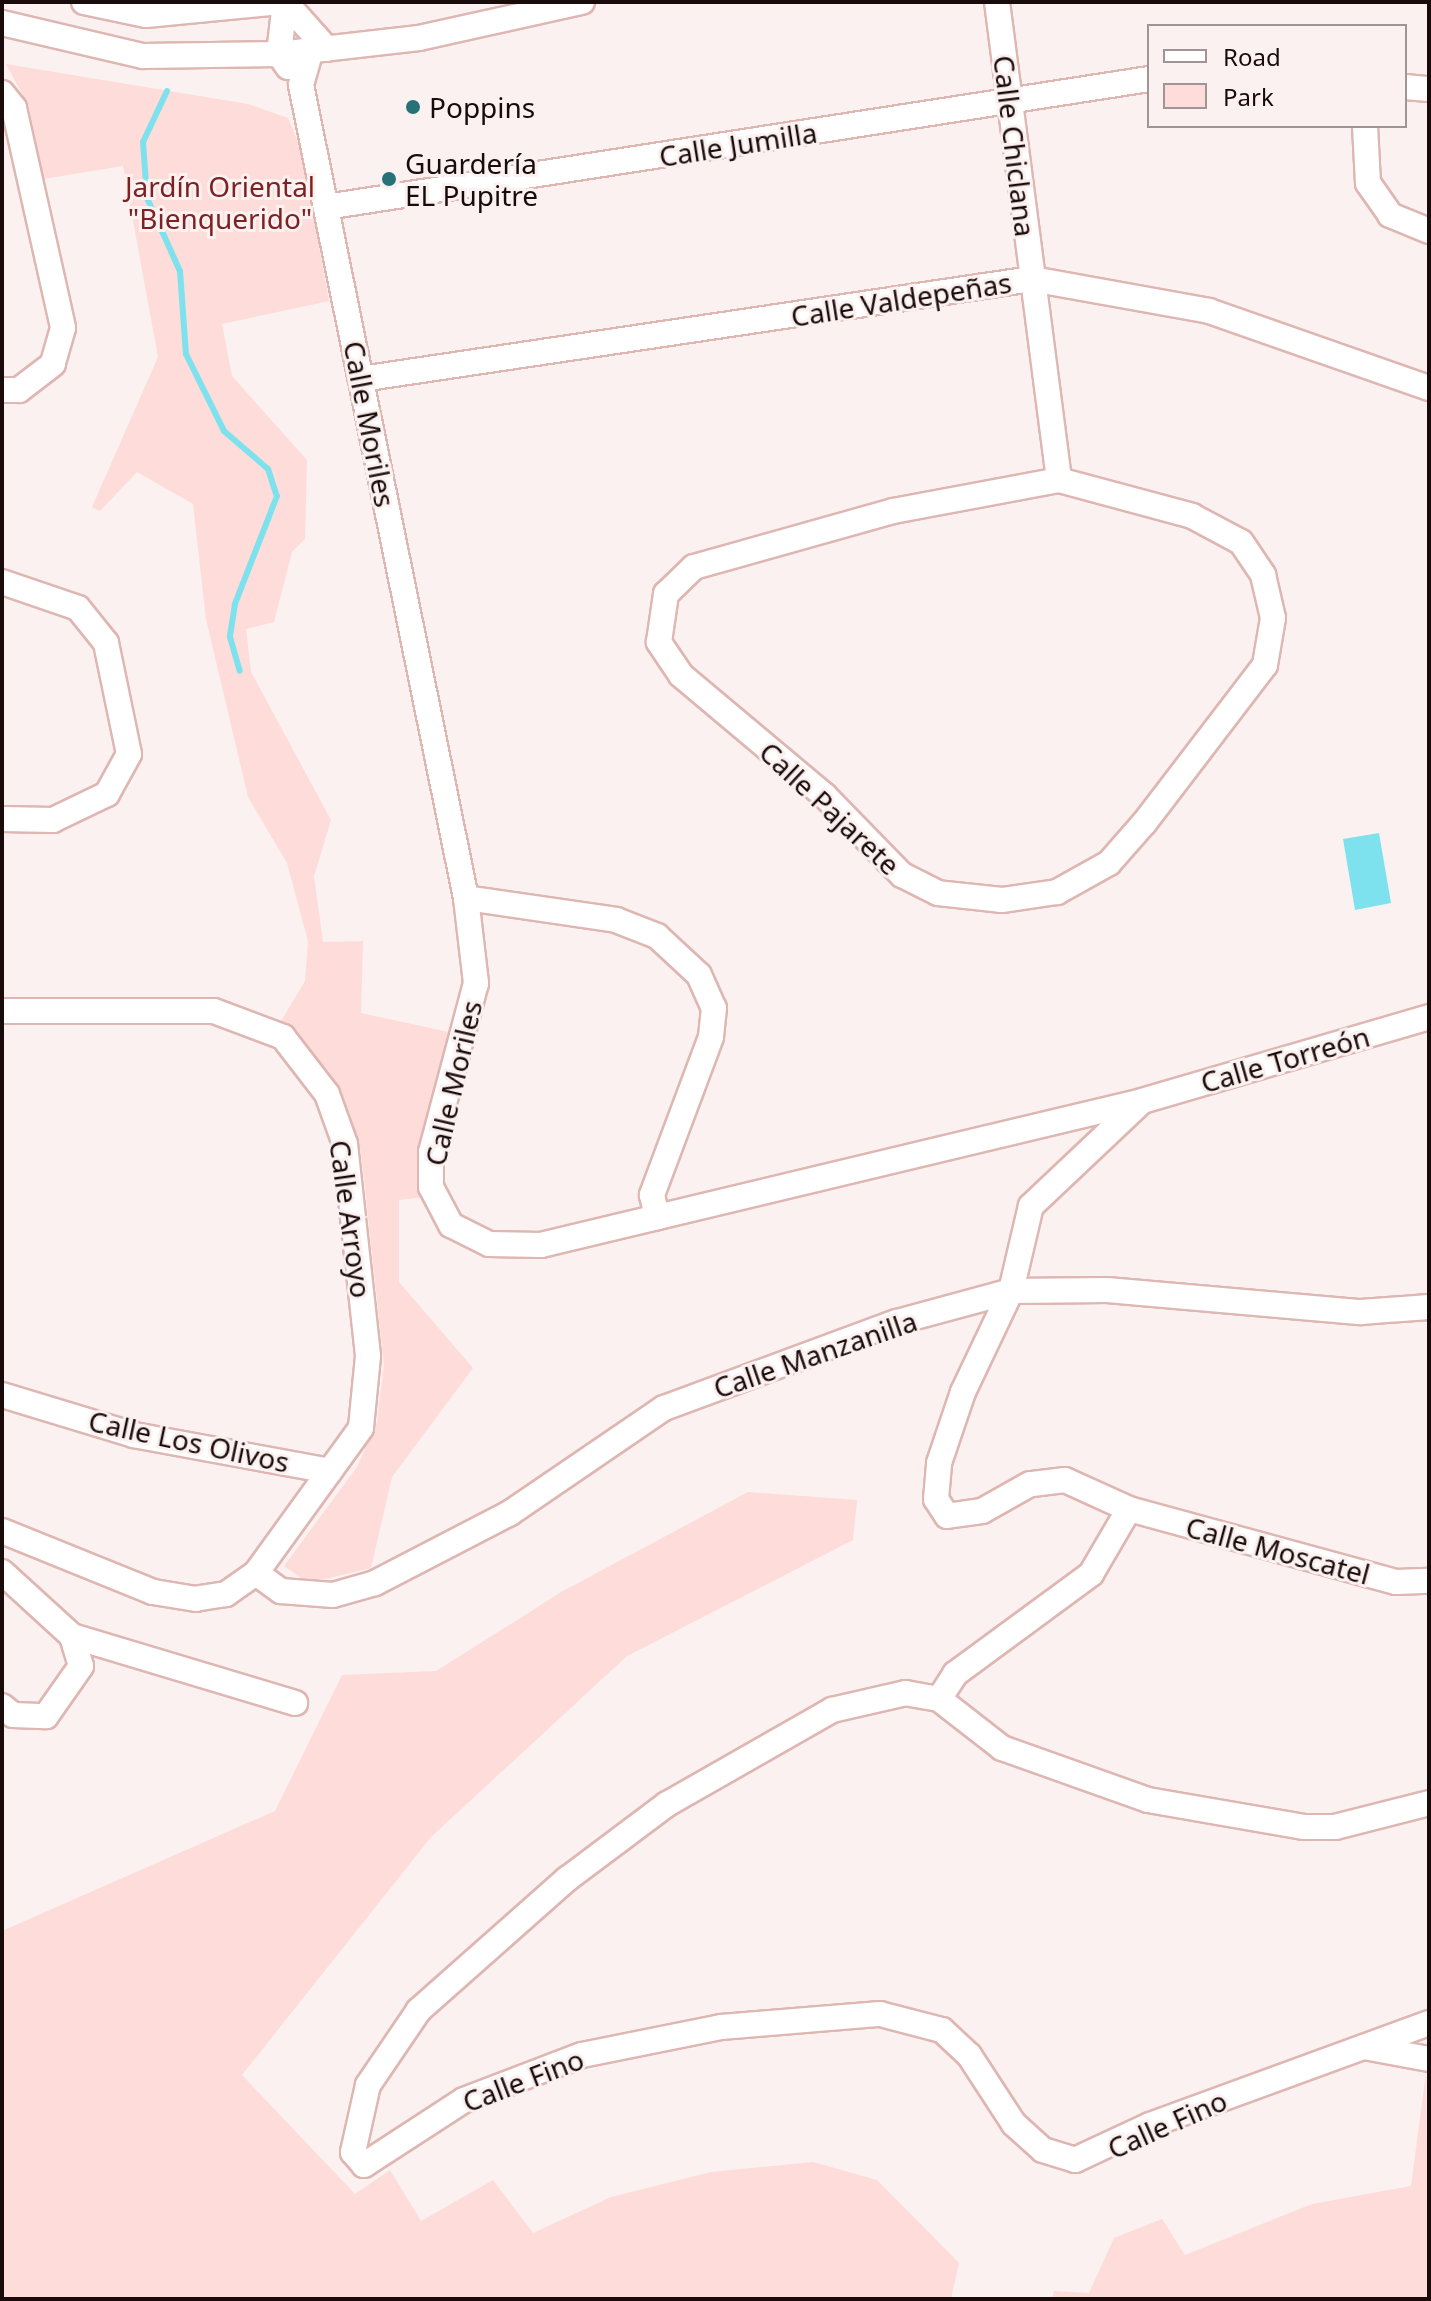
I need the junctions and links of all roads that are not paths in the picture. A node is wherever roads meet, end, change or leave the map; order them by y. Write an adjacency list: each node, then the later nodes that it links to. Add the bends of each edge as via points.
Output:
1 (84, 2): 5 (street)
2 (283, 2): 5 (street); 7 (street); 8 (street)
3 (582, 2): 7 (street, via 419,38)
4 (997, 2): 14 (street, Calle Chiclana)
5 (149, 9)
6 (2, 23): 8 (street, via 143,56)
7 (319, 50): 8 (street); 10 (street, Calle Moriles)
8 (279, 54): 10 (street)
9 (1147, 79): 14 (street, Calle Jumilla)
10 (301, 85): 16 (street, Calle Moriles)
11 (1407, 87): 12 (street)
12 (1429, 89)
13 (2, 93): 21 (street, via 14,108 63,328 53,364 19,390)
14 (1009, 102): 16 (street, Calle Jumilla); 18 (street, Calle Chiclana)
15 (1365, 128): 17 (street, via 1368,183 1390,215)
16 (326, 207): 19 (street, Calle Moriles)
17 (1429, 231)
18 (1032, 279): 19 (street, Calle Valdepeñas); 20 (street, Calle Valdepeñas, via 1209,311); 22 (street, Calle Chiclana)
19 (361, 379): 25 (street, Calle Moriles)
20 (1429, 388)
21 (2, 390)
22 (1059, 480): 22 (street, Calle Pajarete, via 893,511 694,567 666,594 659,642 681,675 825,796 902,875 938,893 1002,900 1057,892 1109,863 1144,823 1265,665 1273,618 1263,575 1241,542 1192,516)
23 (2, 582): 24 (street, via 78,608 106,643 129,754 107,794 53,820)
24 (2, 819)
25 (466, 898): 29 (street, via 616,920 657,936 699,975 714,1008 711,1037 652,1195); 29 (street, Calle Moriles, via 476,983 431,1152 431,1187 451,1225 489,1244 541,1245)
26 (2, 1011): 33 (street, Calle Arroyo, via 214,1011 283,1037 327,1094 345,1144 368,1356 361,1428)
27 (1429, 1017): 28 (street, Calle Torreón)
28 (1142, 1101): 29 (street, Calle Moriles); 30 (street, via 1031,1206)
29 (657, 1217)
30 (1011, 1291): 31 (street, Calle Manzanilla, via 1107,1290 1361,1312); 34 (street, Calle Moscatel, via 963,1392 936,1499 947,1516 982,1511 1030,1484 1065,1480); 37 (street, Calle Manzanilla, via 897,1322 664,1408 510,1513 375,1583 333,1595 294,1592)
31 (1429, 1307)
32 (2, 1395): 33 (street, Calle Los Olivos, via 134,1435)
33 (330, 1471): 37 (street, Calle Arroyo)
34 (1129, 1509): 38 (street, Calle Moscatel, via 1396,1582); 40 (street, via 1091,1574 955,1674)
35 (2, 1531): 37 (street, via 153,1592 196,1599 226,1594)
36 (2, 1572): 39 (street)
37 (256, 1573)
38 (1429, 1581)
39 (72, 1636): 41 (street); 42 (street, via 81,1666 46,1716 13,1715)
40 (939, 1699): 43 (street, via 1002,1748 1148,1800 1305,1827 1335,1827); 45 (street, Calle Fino, via 906,1693 832,1710 667,1804 567,1879 419,2010 368,2085 353,2152 364,2165 464,2100 582,2055 721,2027 880,2014 942,2030 969,2055 1014,2124 1043,2150 1075,2160)
41 (295, 1703)
42 (2, 1706)
43 (1429, 1803)
44 (1429, 2023): 45 (street)
45 (1364, 2047): 46 (street)
46 (1429, 2059)

